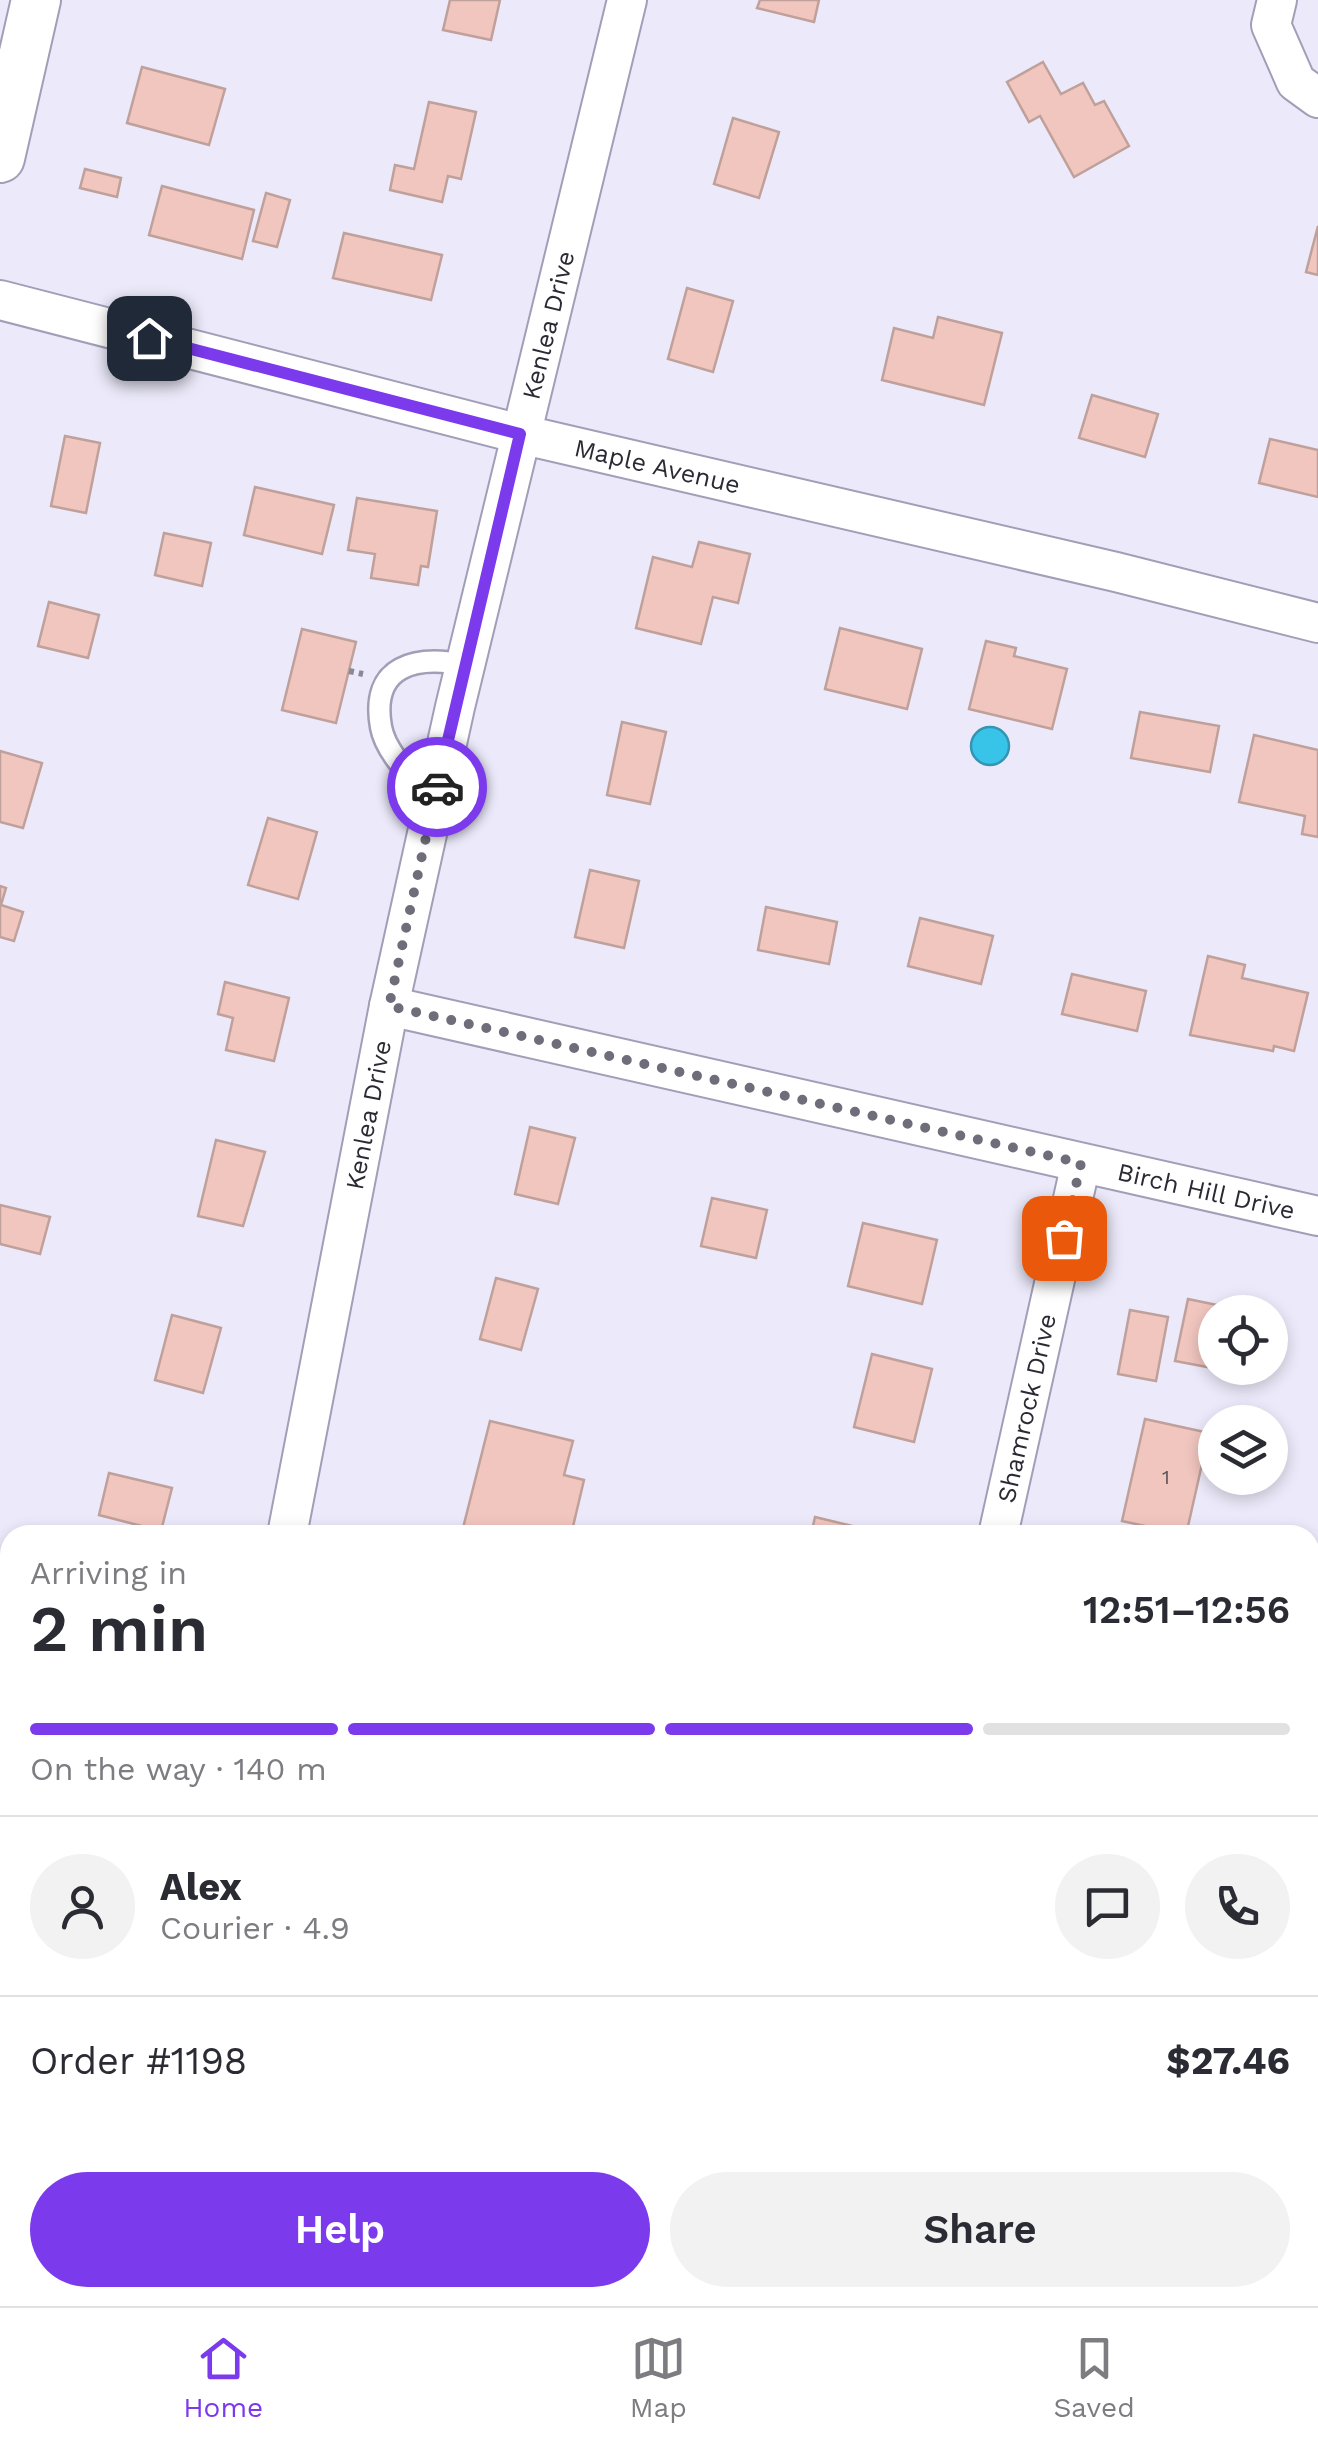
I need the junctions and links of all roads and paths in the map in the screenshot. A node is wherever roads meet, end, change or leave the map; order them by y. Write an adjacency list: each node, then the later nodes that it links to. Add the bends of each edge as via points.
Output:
1 (36, 0): 5 (street)
2 (627, 0): 7 (street, Kenlea Drive)
3 (1278, 0): 4 (street, via 1272,25 1296,82)
4 (1318, 98)
5 (0, 158)
6 (0, 300): 7 (street, Maple Avenue)
7 (520, 434): 8 (street, Maple Avenue); 9 (street, Kenlea Drive)
8 (1318, 622)
9 (465, 665): 10 (street, Kenlea Drive); 10 (lane, via 409,662 388,678 382,700 381,728 392,752)
10 (434, 804): 11 (street, Kenlea Drive)
11 (389, 1006): 12 (street, Birch Hill Drive); 14 (street, Kenlea Drive)
12 (1081, 1163): 13 (street, Birch Hill Drive); 15 (street, Shamrock Drive)
13 (1318, 1216)
14 (289, 1525)
15 (1000, 1525)

